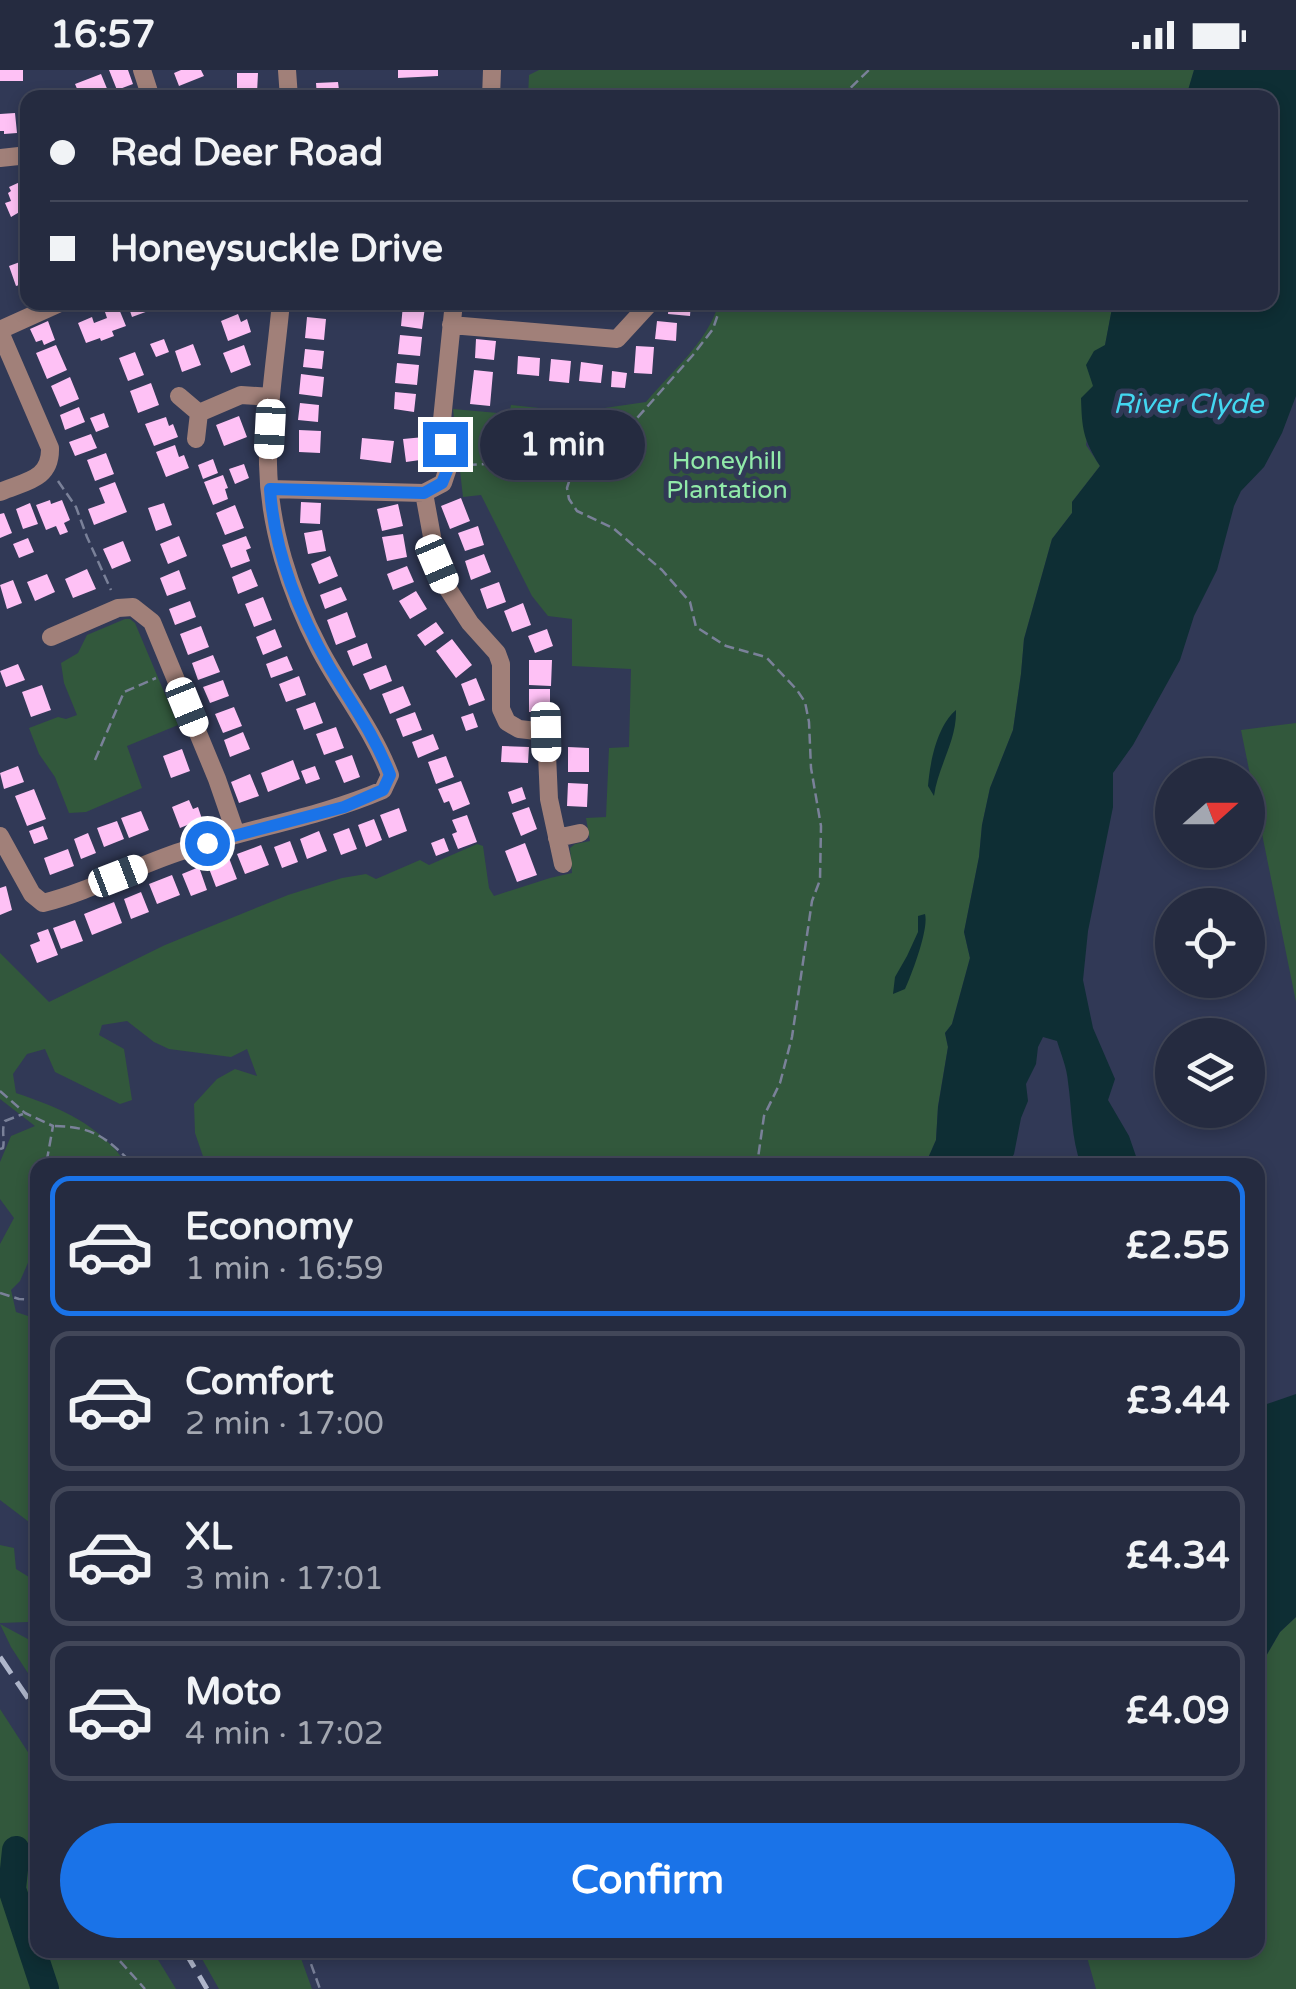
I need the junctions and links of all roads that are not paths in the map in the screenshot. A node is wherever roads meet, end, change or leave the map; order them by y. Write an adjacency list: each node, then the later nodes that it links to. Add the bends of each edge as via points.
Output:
1 (45, 310): 6 (street)
2 (280, 310): 8 (street)
3 (453, 310): 5 (street)
4 (644, 310): 5 (street, via 618,339)
5 (451, 325): 13 (street, via 442,420 448,468 442,483)
6 (0, 331): 12 (street, via 50,448 46,470)
7 (179, 396): 9 (street)
8 (272, 396): 9 (street, via 242,396); 11 (street)
9 (199, 412): 10 (street)
10 (196, 439)
11 (270, 489): 13 (street); 16 (street, via 296,599 390,775 383,790 344,807)
12 (0, 492)
13 (424, 493): 18 (street, via 448,590 501,664 507,722 546,732)
14 (51, 637): 16 (street, via 118,608 133,608 152,622)
15 (580, 833): 18 (street)
16 (236, 834): 17 (street, via 43,903)
17 (0, 836)
18 (557, 838): 19 (street)
19 (563, 864)

